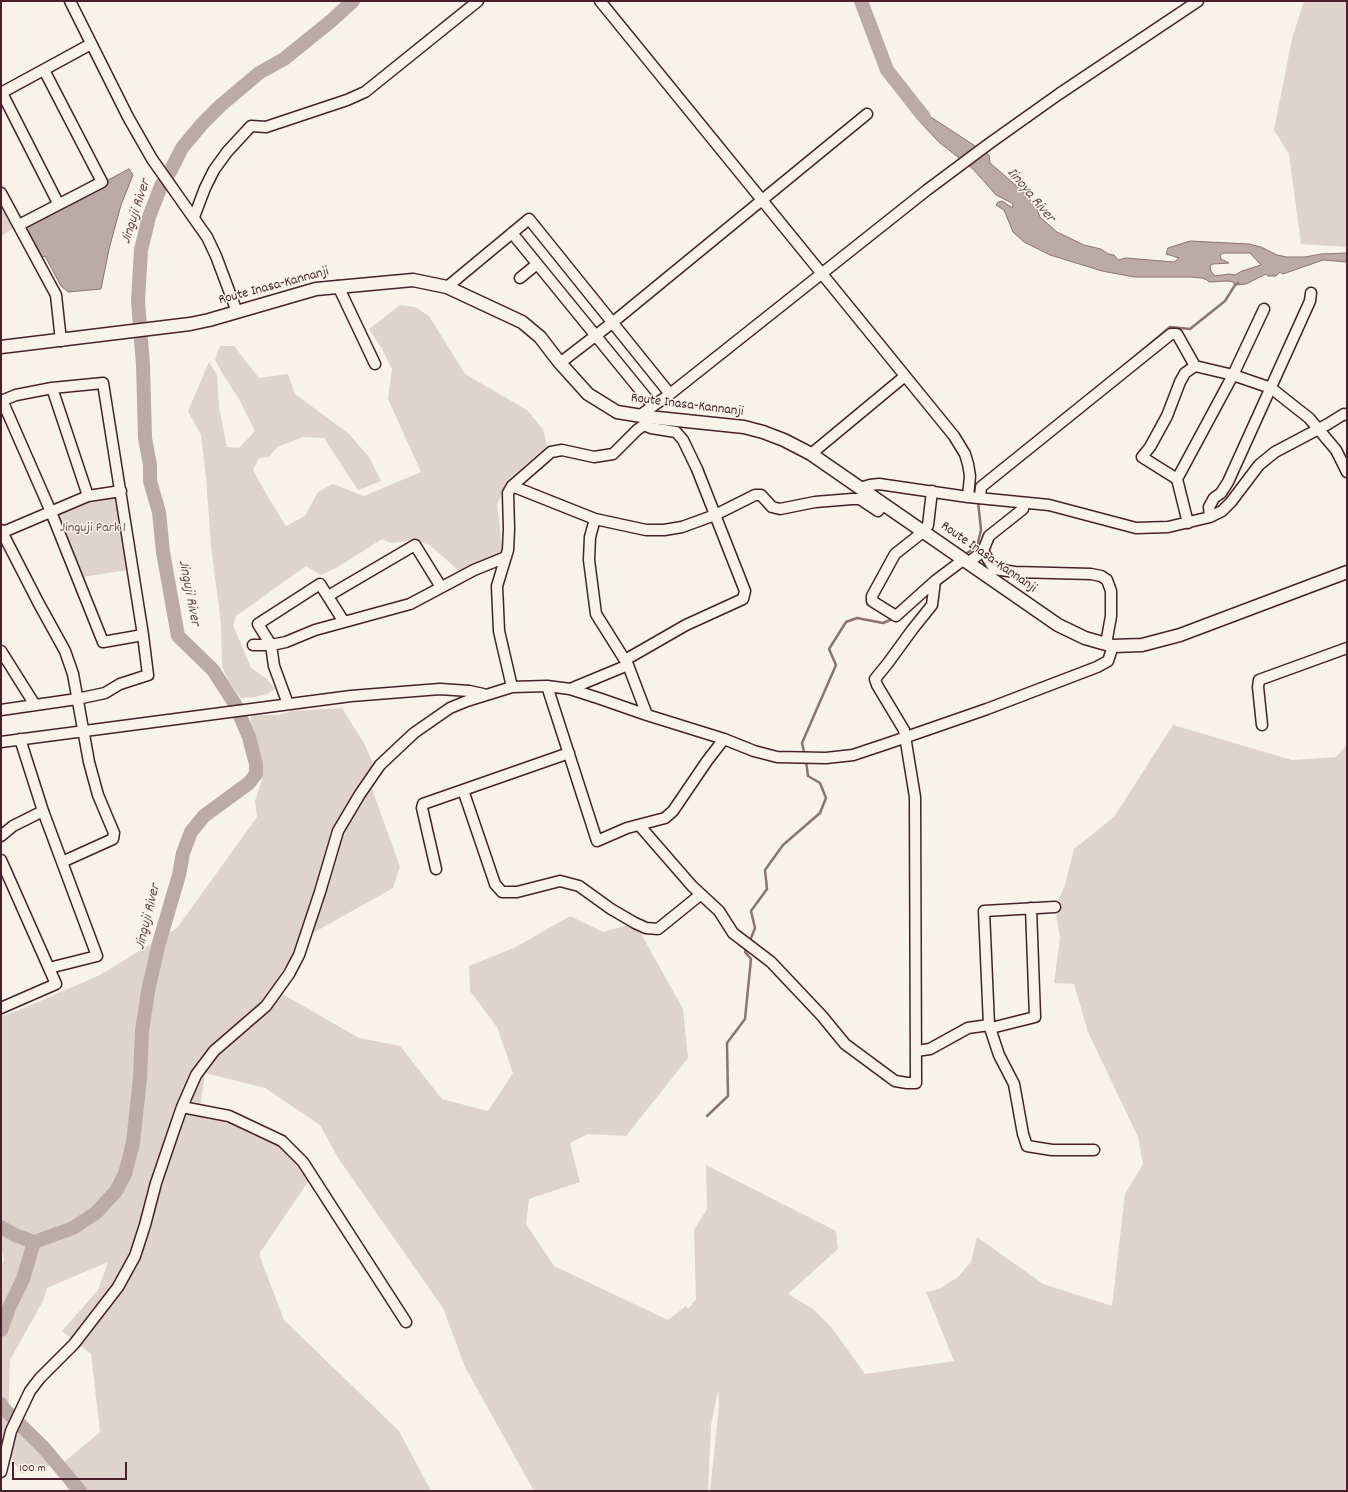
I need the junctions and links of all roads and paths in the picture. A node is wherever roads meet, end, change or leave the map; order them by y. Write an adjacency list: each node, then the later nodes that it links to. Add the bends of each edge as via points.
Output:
1 (70, 1): 5 (street)
2 (478, 1): 12 (street, via 364,92 266,128 251,126 214,170)
3 (600, 1): 10 (street)
4 (1198, 1): 16 (street, via 990,143 935,183)
5 (91, 44): 6 (street); 12 (street, via 152,159)
6 (44, 70): 7 (street); 11 (street, via 102,182)
7 (1, 93): 11 (street)
8 (867, 114): 10 (street)
9 (1, 193): 13 (street)
10 (762, 200): 16 (street); 23 (street)
11 (58, 203): 13 (street)
12 (192, 214): 22 (street, via 216,256)
13 (19, 225): 25 (street, via 56,295)
14 (512, 233): 15 (street); 19 (street); 23 (street, via 529,219)
15 (537, 264): 17 (street); 24 (street)
16 (821, 274): 31 (street); 34 (street)
17 (520, 278)
18 (338, 286): 19 (main road, Route Inasa-Kannanji, via 413,280); 22 (main road, Route Inasa-Kannanji, via 316,289); 28 (street)
19 (447, 287): 27 (main road, Route Inasa-Kannanji, via 522,322 540,337)
20 (1311, 293): 33 (street, via 1310,301)
21 (1264, 309): 30 (street)
22 (237, 312): 25 (main road, Route Inasa-Kannanji, via 167,327)
23 (612, 323): 24 (street); 34 (street)
24 (595, 336): 27 (street); 37 (street)
25 (61, 340): 26 (main road, Route Inasa-Kannanji)
26 (1, 347)
27 (560, 363): 37 (main road, Route Inasa-Kannanji, via 588,394 617,412)
28 (375, 364)
29 (1195, 366): 30 (street); 41 (street, via 1185,373 1167,416 1142,457); 48 (street, via 1177,334 1171,334 981,487)
30 (1233, 375): 33 (street); 41 (street)
31 (904, 376): 39 (street); 47 (street, via 959,443 968,464)
32 (52, 388): 35 (street); 44 (street, via 103,383); 46 (street)
33 (1270, 388): 38 (street, via 1309,418); 53 (street, via 1228,482 1209,507)
34 (670, 394): 37 (street)
35 (2, 400): 51 (street)
36 (1347, 415): 38 (street, via 1344,414)
37 (646, 416): 39 (main road, Route Inasa-Kannanji, via 744,427 776,436); 42 (street, via 637,430 613,454 594,457 562,450 551,452); 52 (street, via 651,428 676,432 683,440)
38 (1317, 429): 40 (street, via 1336,450); 53 (street, via 1275,452 1259,465 1222,511)
39 (811, 454): 43 (main road, Route Inasa-Kannanji)
40 (1347, 472)
41 (1177, 479): 55 (street)
42 (512, 486): 54 (street); 59 (street, via 508,493 509,529)
43 (860, 488): 45 (street, via 879,484); 50 (main road, Route Inasa-Kannanji)
44 (121, 491): 46 (street); 66 (street)
45 (932, 491): 47 (street); 57 (street, via 928,524)
46 (88, 496): 51 (street)
47 (968, 497): 48 (street)
48 (980, 497): 49 (street)
49 (1024, 503): 55 (street, via 1048,505 1136,528 1168,527); 58 (street, via 1023,509 989,536)
50 (883, 504): 52 (street, via 878,511 860,499 815,502 780,508 772,507 761,495 755,495); 57 (main road, Route Inasa-Kannanji)
51 (51, 512): 56 (street); 66 (street, via 103,642)
52 (715, 516): 54 (street, via 664,530 646,530); 72 (street, via 745,592 743,599 686,625)
53 (1210, 517): 55 (street)
54 (595, 519): 72 (street, via 590,537 589,560 596,614)
55 (1188, 523)
56 (1, 532): 77 (street, via 65,650 73,674)
57 (923, 532): 60 (main road, Route Inasa-Kannanji); 62 (street, via 895,554 872,596 872,601 896,616)
58 (983, 551): 60 (street); 69 (street, via 994,569 1092,574 1107,580 1112,600)
59 (506, 557): 63 (street); 74 (street, via 497,586 499,631)
60 (966, 562): 62 (street); 69 (main road, Route Inasa-Kannanji, via 1058,625 1085,638)
61 (1347, 572): 69 (main road, Route Inasa-Kannanji, via 1180,635 1142,645)
62 (935, 581): 84 (street, via 932,605 875,679 902,724)
63 (441, 587): 64 (street, via 415,545); 65 (street, via 410,604)
64 (328, 596): 65 (street); 68 (street, via 320,584 258,624)
65 (344, 622): 68 (street)
66 (143, 635): 77 (street, via 148,675 120,684 105,693)
67 (253, 645): 68 (street)
68 (272, 645): 78 (street, via 274,666)
69 (1109, 645): 84 (street, via 1108,661 1097,667 987,709)
70 (1347, 648): 82 (street, via 1259,680)
71 (1, 651): 79 (street)
72 (627, 663): 75 (street); 81 (street)
73 (547, 686): 74 (street); 75 (street); 88 (street)
74 (512, 687): 76 (street)
75 (570, 689): 81 (street)
76 (485, 695): 78 (street, via 440,689); 103 (street, via 445,711 414,733 380,765 338,831 299,955 289,974 266,1006 214,1051 196,1075)
77 (77, 699): 79 (street); 83 (street)
78 (288, 704): 83 (street)
79 (35, 705): 80 (street)
80 (1, 710)
81 (648, 715): 86 (street)
82 (1262, 725)
83 (84, 732): 85 (street); 94 (street, via 89,762 98,795 114,832 113,839)
84 (905, 736): 86 (street, via 853,754 802,759 777,757); 102 (street, via 915,798)
85 (20, 739): 87 (street); 90 (street)
86 (724, 739): 91 (street, via 673,811 665,818)
87 (1, 742)
88 (569, 753): 89 (street); 91 (street, via 597,841)
89 (463, 790): 95 (street, via 423,804); 96 (street, via 495,884 502,892 517,892 560,881 566,882 579,886 635,923 646,928 658,929)
90 (43, 811): 92 (street, via 13,826); 94 (street)
91 (639, 825): 96 (street)
92 (1, 836)
93 (1, 860): 99 (street)
94 (62, 862): 99 (street, via 97,956)
95 (436, 868)
96 (700, 895): 102 (street, via 719,911 733,933 771,962 845,1044 886,1075 895,1081 916,1083)
97 (1055, 907): 98 (street)
98 (1031, 908): 101 (street, via 1035,1017); 101 (street, via 984,911)
99 (49, 968): 100 (street, via 56,984)
100 (1, 1008)
101 (990, 1027): 102 (street, via 968,1028 930,1049); 104 (street, via 999,1055 1014,1084 1023,1134 1028,1146 1052,1150)
102 (916, 1051)
103 (182, 1107): 105 (street, via 230,1116 282,1141 303,1162); 106 (street, via 135,1256 118,1287 74,1344 40,1378 23,1404 11,1431)
104 (1094, 1150)
105 (406, 1322)
106 (1, 1472)

